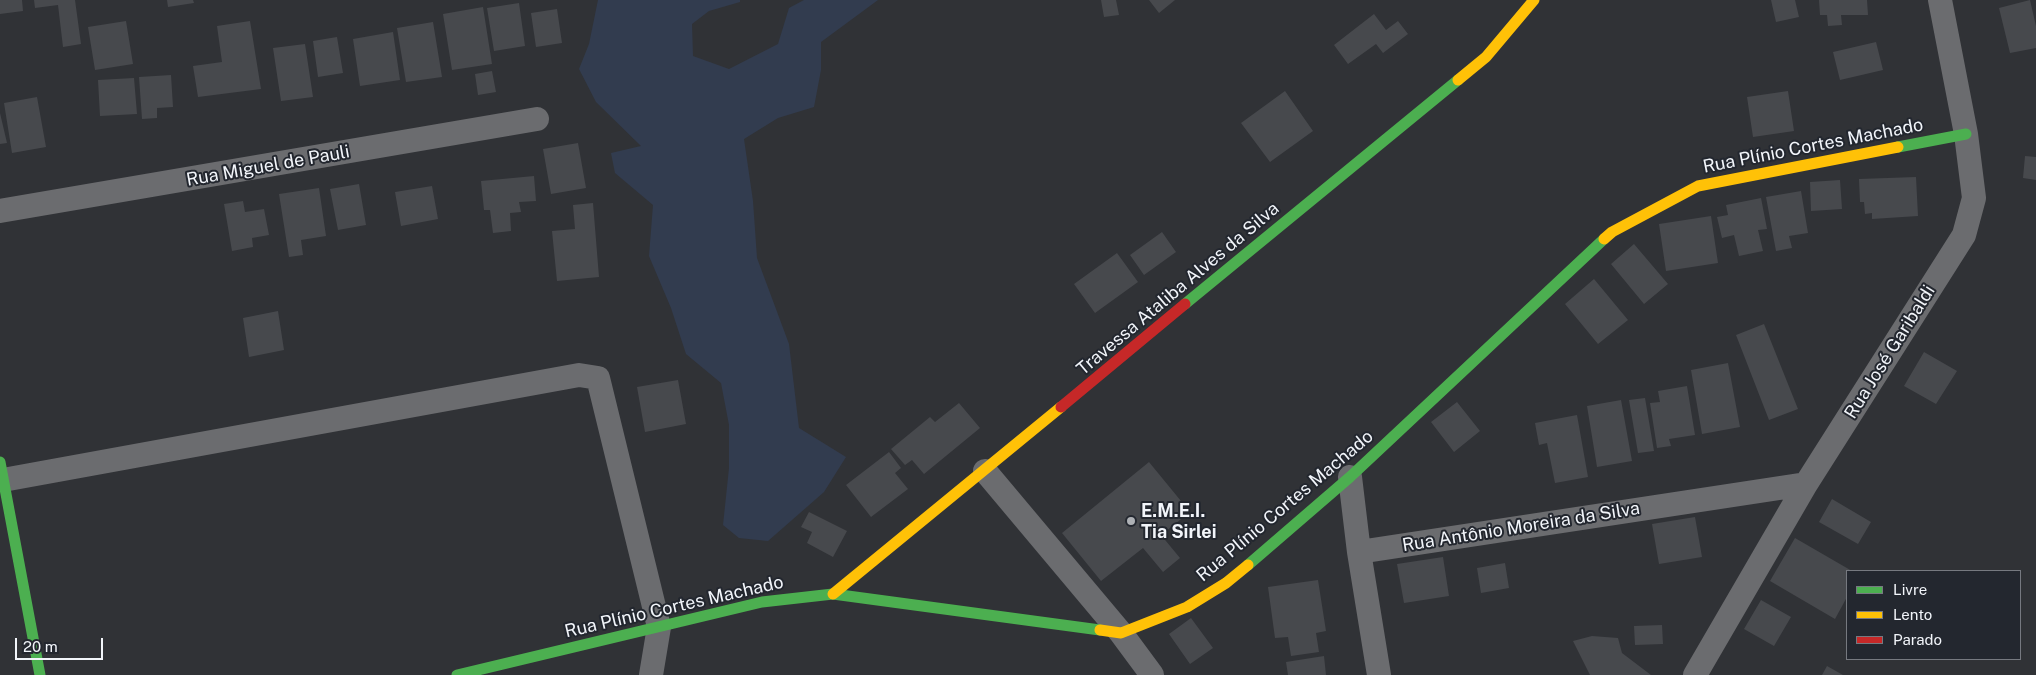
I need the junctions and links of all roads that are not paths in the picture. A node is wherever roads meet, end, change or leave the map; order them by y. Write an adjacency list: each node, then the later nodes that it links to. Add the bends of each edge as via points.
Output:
1 (1534, 0): 7 (street, Travessa Ataliba Alves da Silva, via 1486,57)
2 (1940, 0): 4 (street, Rua José Garibaldi)
3 (537, 119): 5 (street, Rua Miguel de Pauli)
4 (1966, 134): 8 (street, Rua Plínio Cortes Machado, via 1698,186 1612,232); 9 (street, Rua José Garibaldi, via 1974,198 1964,235)
5 (0, 211)
6 (2, 471): 12 (street, via 579,375 598,378); 14 (street)
7 (985, 471): 11 (street, Travessa Ataliba Alves da Silva); 13 (street)
8 (1350, 477): 10 (street); 13 (street, Rua Plínio Cortes Machado, via 1226,583 1187,607)
9 (1806, 484): 10 (street, Rua Antônio Moreira da Silva); 19 (street, Rua José Garibaldi)
10 (1359, 552): 18 (street)
11 (833, 594): 12 (street, Rua Plínio Cortes Machado, via 762,602); 13 (street, Rua Plínio Cortes Machado)
12 (659, 627): 15 (street, Rua Plínio Cortes Machado); 16 (street)
13 (1121, 633): 17 (street)
14 (40, 675)
15 (457, 675)
16 (652, 675)
17 (1152, 675)
18 (1379, 675)
19 (1695, 675)

